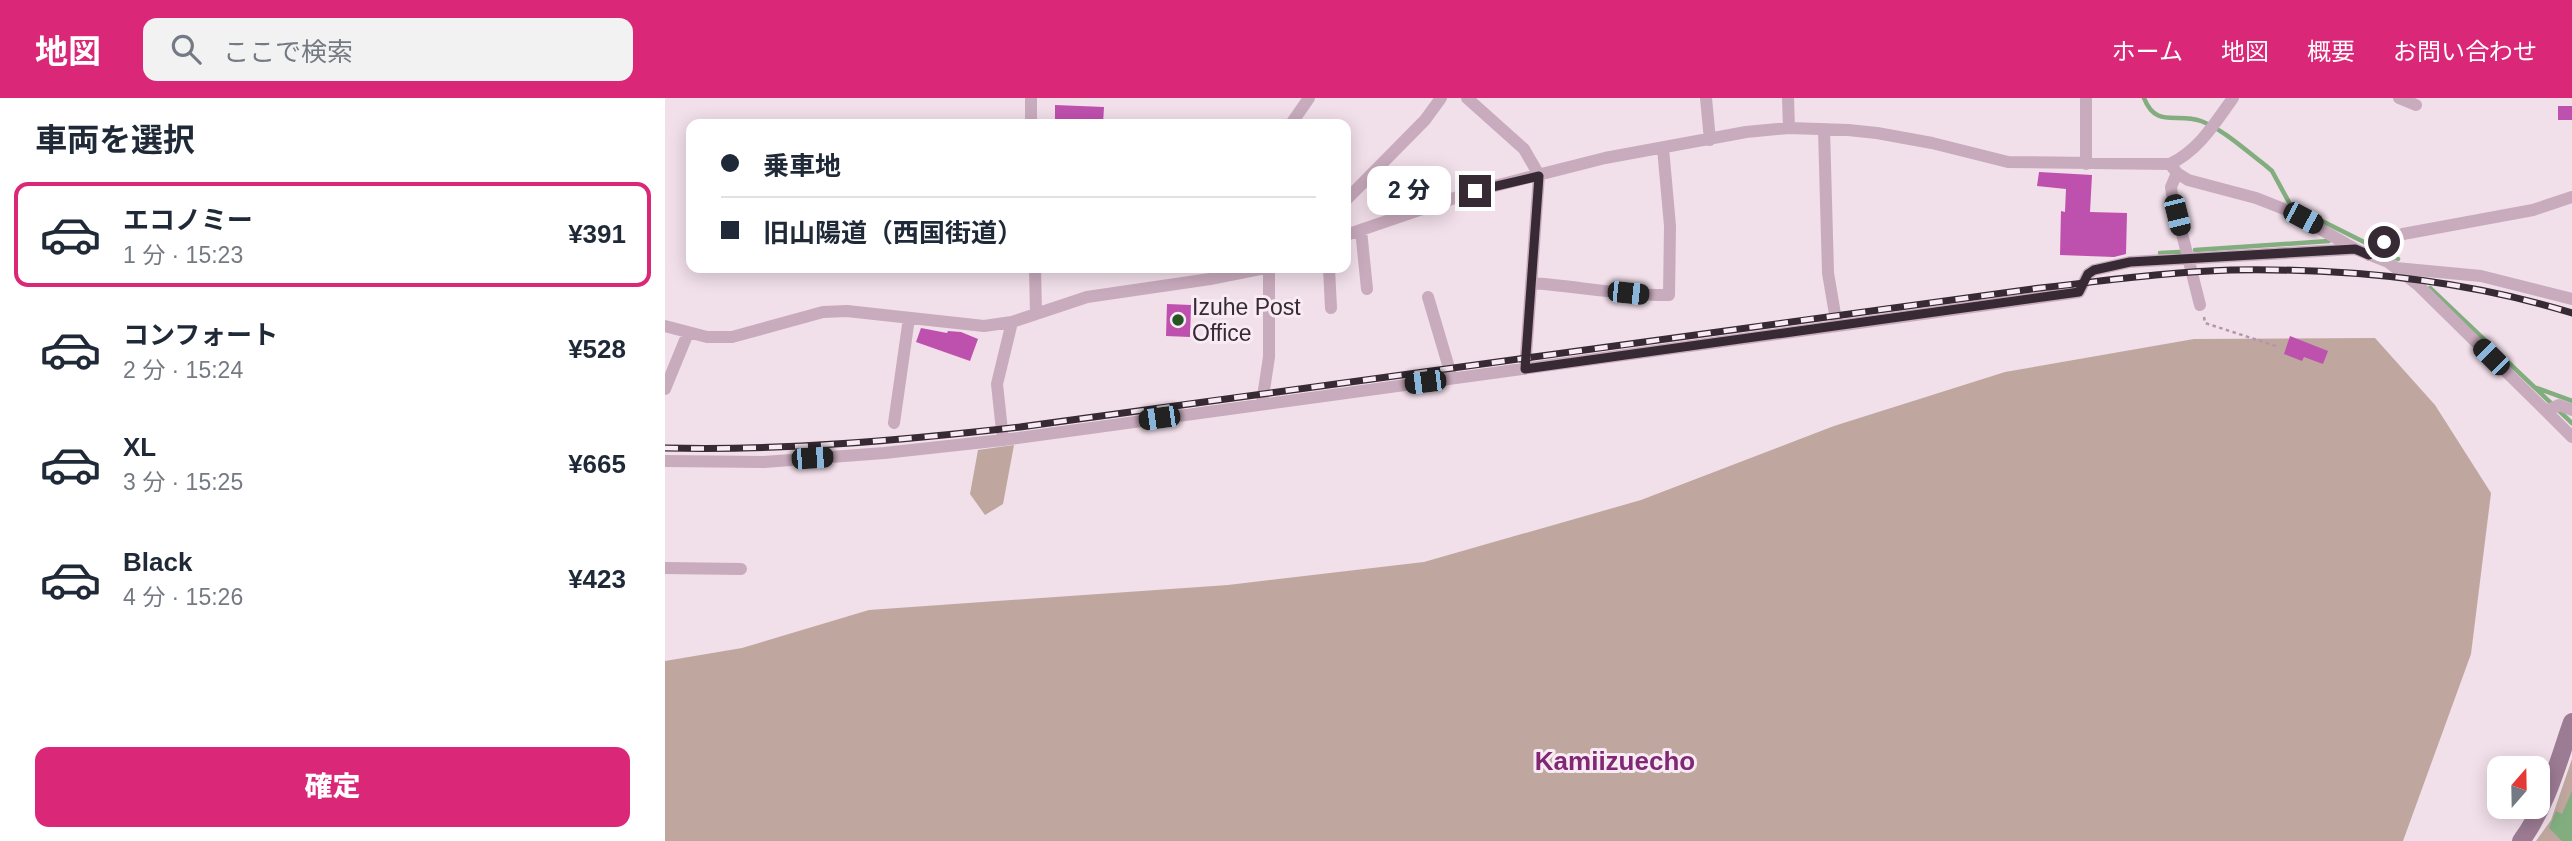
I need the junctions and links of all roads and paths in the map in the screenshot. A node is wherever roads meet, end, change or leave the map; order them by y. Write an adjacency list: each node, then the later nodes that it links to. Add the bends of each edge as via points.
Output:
1 (1031, 98): 11 (street)
2 (1310, 98): 12 (street)
3 (1441, 98): 20 (street)
4 (1467, 98): 19 (street, via 1524,149)
5 (1706, 98): 15 (street)
6 (1788, 98): 13 (street)
7 (2086, 98): 17 (street)
8 (2233, 98): 18 (street, via 2196,147)
9 (2399, 98): 10 (street)
10 (2416, 105)
11 (1031, 119)
12 (1295, 119)
13 (1789, 128): 14 (street); 15 (street)
14 (1824, 129): 17 (street, via 1932,143 2008,162); 43 (street, via 1828,273)
15 (1710, 140): 16 (street)
16 (1663, 148): 19 (street); 32 (street, via 1670,226 1669,295)
17 (2087, 164): 18 (street)
18 (2173, 168): 24 (street, via 2201,185 2289,211); 26 (street, via 2172,194)
19 (1539, 176): 22 (street, via 1475,191); 32 (street)
20 (1351, 195)
21 (2572, 197): 25 (street, via 2532,210 2403,234)
22 (1361, 230): 23 (street); 33 (street)
23 (1351, 233)
24 (2355, 249): 25 (street); 26 (street)
25 (2374, 250): 27 (street)
26 (2188, 258): 36 (street); 43 (street, via 2101,267 2088,274 2079,292)
27 (2396, 268): 35 (street, via 2481,276); 50 (street)
28 (1035, 273): 38 (street)
29 (1242, 273): 38 (street, via 1087,297)
30 (1267, 273): 49 (street, via 1269,357)
31 (1329, 273): 37 (street)
32 (1531, 283): 46 (street)
33 (1367, 289)
34 (1428, 297): 47 (street)
35 (2572, 299)
36 (2200, 305)
37 (1331, 308)
38 (1036, 313): 40 (street)
39 (909, 318): 40 (street, via 984,326); 44 (street, via 824,312 732,337); 51 (street)
40 (1012, 322): 53 (street, via 997,384)
41 (2209, 324): 45 (path)
42 (665, 326): 44 (street)
43 (1837, 326): 46 (street)
44 (688, 333): 48 (street)
45 (2279, 347)
46 (1525, 369): 47 (street)
47 (1452, 379): 49 (street)
48 (665, 388)
49 (1262, 403): 53 (street)
50 (2557, 409): 52 (street)
51 (894, 423)
52 (2572, 437)
53 (1003, 440): 54 (street, via 764,462)
54 (665, 461)
55 (665, 568): 56 (street)
56 (741, 569)
57 (2572, 722): 58 (main road, via 2548,792)
58 (2521, 841)

